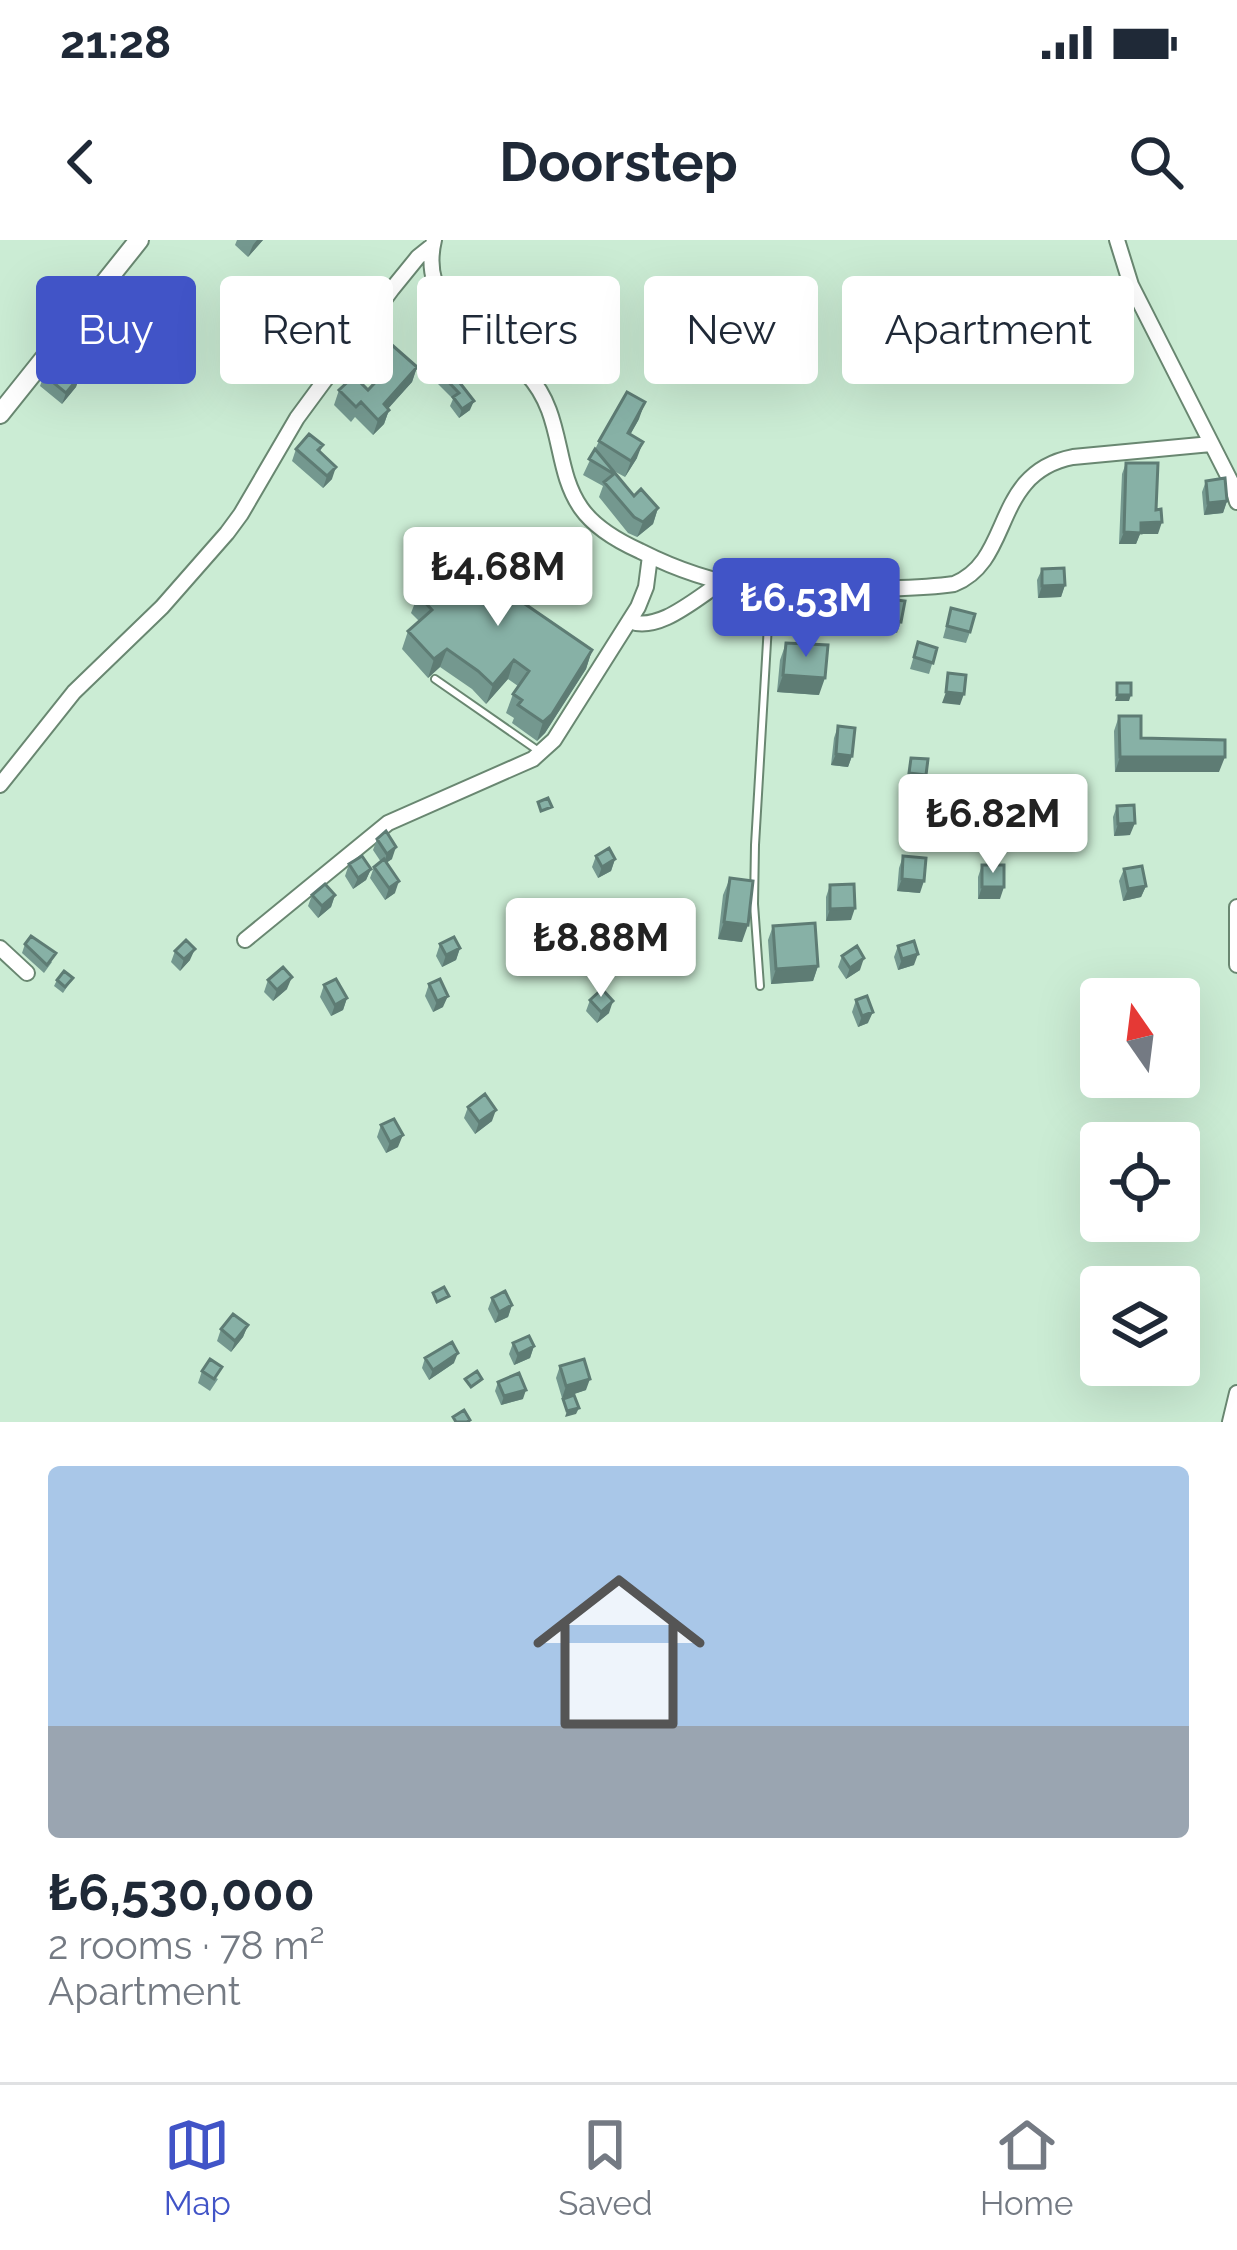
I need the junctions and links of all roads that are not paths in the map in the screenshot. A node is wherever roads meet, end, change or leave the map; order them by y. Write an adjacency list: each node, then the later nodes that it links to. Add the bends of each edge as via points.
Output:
1 (140, 240): 4 (street)
2 (1117, 240): 5 (street, via 1131,285)
3 (434, 242): 7 (street, via 443,301 546,400 580,507); 13 (street, via 297,418 227,533 74,692)
4 (0, 414)
5 (1211, 444): 6 (street); 9 (street, via 1073,457 1041,468 1010,504 983,562 954,584)
6 (1235, 491)
7 (650, 556): 8 (street); 10 (street, via 646,587)
8 (722, 582): 9 (street); 10 (street, via 658,622)
9 (770, 591): 19 (lane, via 754,845)
10 (628, 621): 12 (street)
11 (435, 679): 12 (lane)
12 (542, 753): 15 (street, via 388,823)
13 (0, 784)
14 (1237, 907): 17 (street)
15 (244, 940)
16 (0, 948): 18 (street)
17 (1237, 965)
18 (27, 973)
19 (760, 986)
20 (1237, 1393): 21 (street)
21 (1230, 1422)

